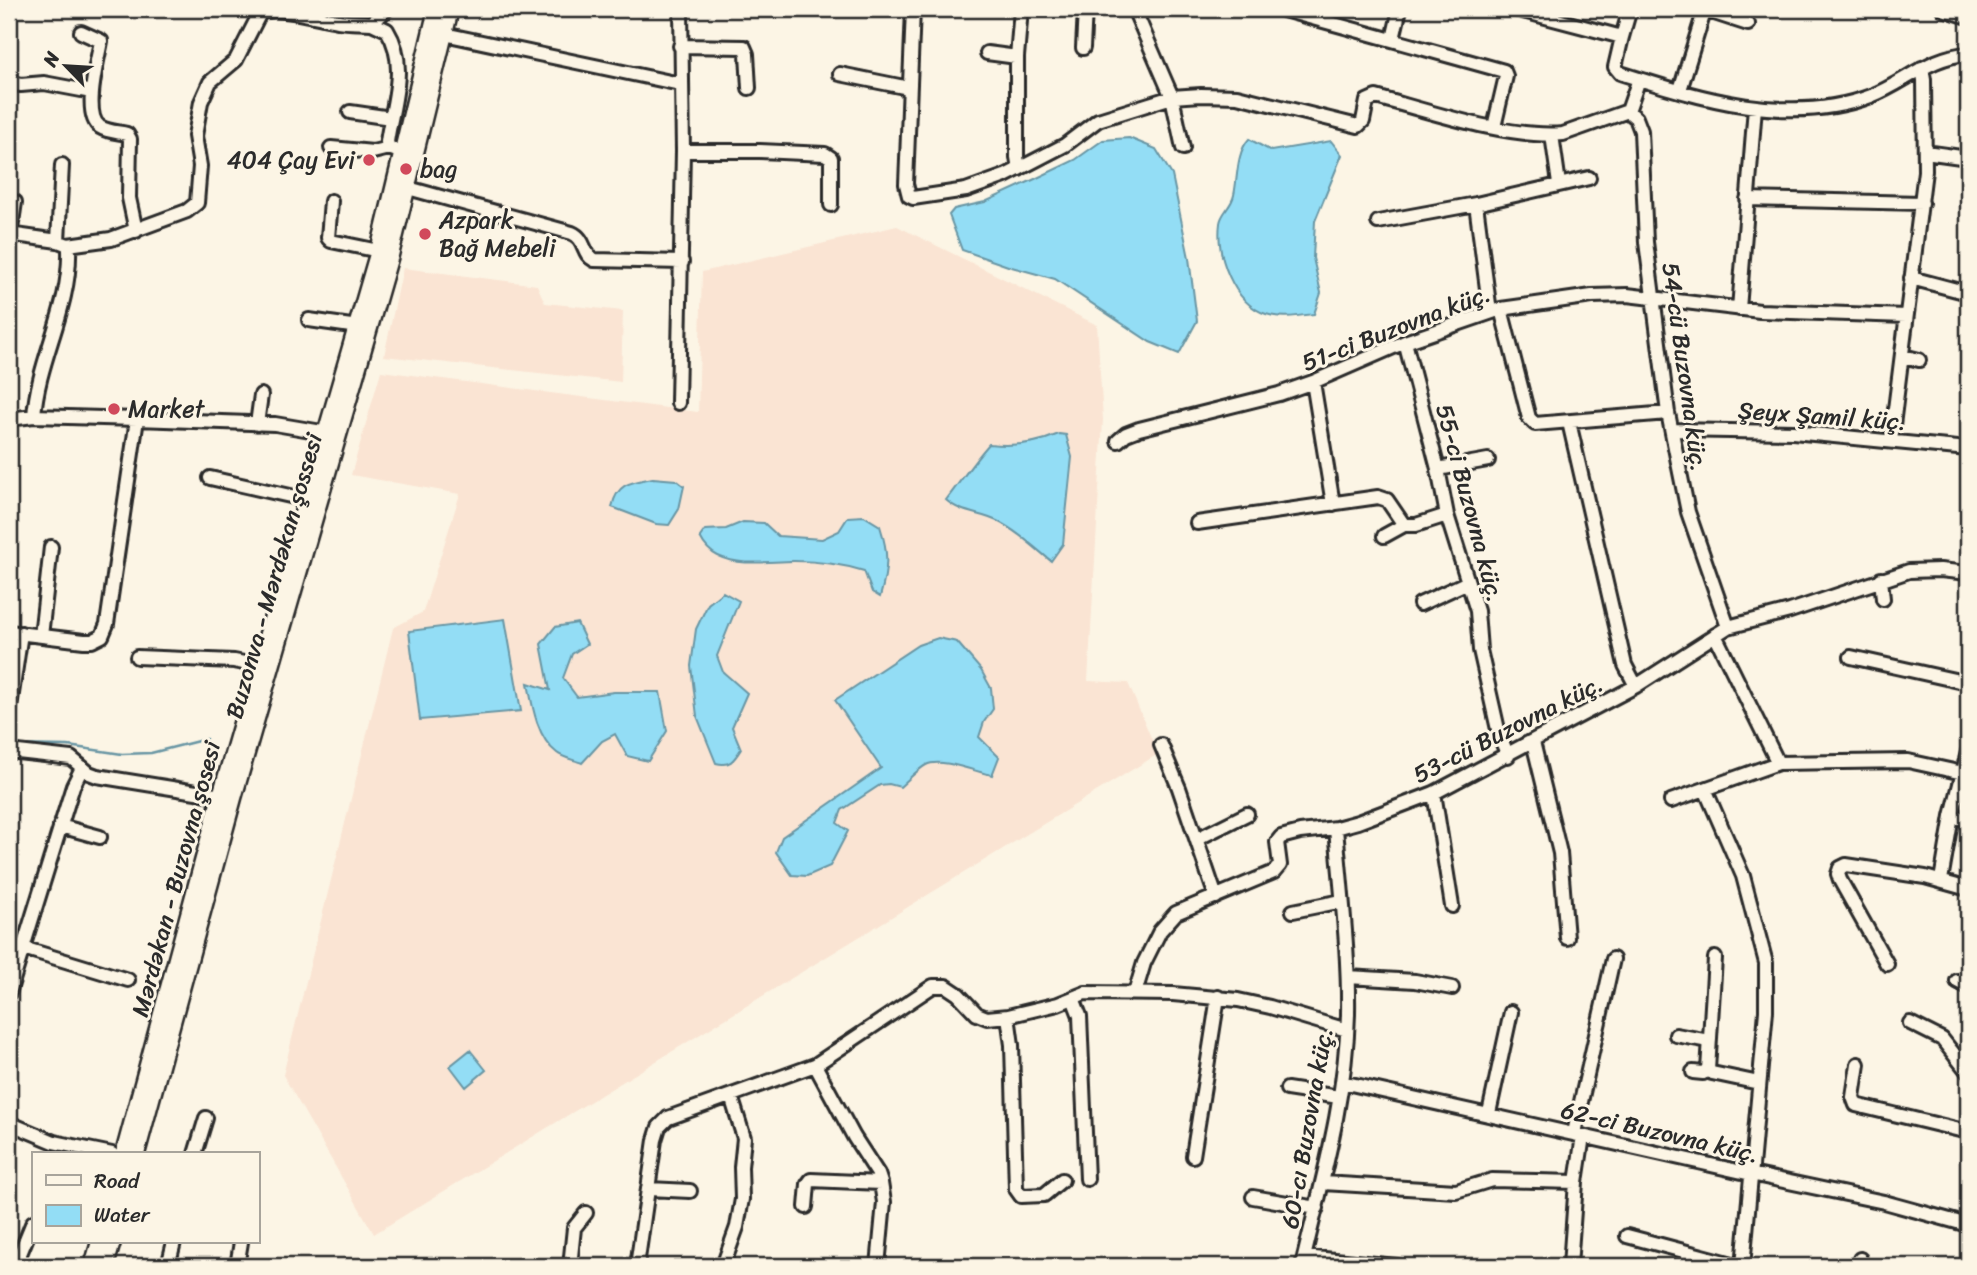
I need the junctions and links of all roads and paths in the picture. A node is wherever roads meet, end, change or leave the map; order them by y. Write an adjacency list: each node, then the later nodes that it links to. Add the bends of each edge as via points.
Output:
1 (387, 9): 17 (street)
2 (438, 9): 46 (main road, Mərdəkan - Buzovna şosesi)
3 (450, 9): 20 (main road, Buzonva - Mərdəkan şossesi)
4 (681, 9): 23 (street)
5 (913, 9): 34 (street)
6 (1021, 9): 27 (street)
7 (1086, 9): 24 (street)
8 (1134, 9): 37 (street)
9 (1280, 9): 22 (street)
10 (1400, 9): 22 (street)
11 (1520, 9): 21 (street)
12 (1630, 9): 21 (street)
13 (1945, 9): 16 (street)
14 (281, 10): 17 (street); 62 (street, via 260,13 236,60 204,93 195,136 200,166 197,203)
15 (1705, 10): 18 (street); 35 (street)
16 (1968, 18)
17 (372, 23): 41 (street, via 387,30 397,54)
18 (1748, 24)
19 (81, 32): 36 (street, via 101,41)
20 (444, 34): 32 (street); 54 (main road, Buzonva - Mərdəkan şossesi)
21 (1622, 37): 30 (street, via 1616,71)
22 (1393, 39): 42 (street, via 1504,71)
23 (680, 46): 32 (street); 33 (street, via 744,47)
24 (1083, 48)
25 (987, 53): 27 (street)
26 (1968, 54): 28 (street, via 1945,57)
27 (1017, 57): 51 (street)
28 (1922, 68): 38 (street, via 1874,95 1844,103); 48 (street)
29 (840, 74): 34 (street)
30 (1639, 79): 35 (street); 39 (street)
31 (9, 83): 36 (street, via 44,83)
32 (680, 85): 47 (street)
33 (749, 88)
34 (909, 88): 51 (street, via 909,196 967,190)
35 (1680, 90): 38 (street)
36 (92, 92): 62 (street, via 96,124 130,139 129,198)
37 (1172, 97): 42 (street, via 1237,96 1358,126 1367,101 1376,97); 45 (street); 51 (street, via 1098,120 1065,145)
38 (1755, 107): 55 (street)
39 (1628, 111): 43 (street); 69 (street, 54-cü Buzovna küç., via 1641,131 1645,233)
40 (350, 112): 41 (street)
41 (391, 118): 46 (street, via 387,142)
42 (1494, 127): 43 (street)
43 (1552, 135): 53 (street)
44 (331, 148): 46 (street)
45 (1183, 148)
46 (396, 150): 65 (main road, Mərdəkan - Buzovna şosesi)
47 (683, 151): 60 (street, via 825,154 831,159); 66 (street)
48 (1925, 152): 49 (street); 58 (street)
49 (1968, 158)
50 (61, 165): 64 (street)
51 (1019, 169)
52 (1589, 178): 53 (street)
53 (1559, 184): 59 (street)
54 (408, 188): 66 (street, via 572,233 594,260); 177 (main road, Buzonva - Mərdəkan şossesi)
55 (1747, 199): 58 (street); 70 (street)
56 (331, 201): 65 (street, via 328,238)
57 (15, 202): 63 (street)
58 (1922, 202): 67 (street)
59 (1476, 204): 61 (street); 71 (street)
60 (831, 205)
61 (1378, 222)
62 (136, 231): 64 (street, via 111,239)
63 (9, 237): 64 (street)
64 (63, 243): 82 (street, via 70,264 68,280 45,357)
65 (379, 251): 74 (main road, Mərdəkan - Buzovna şosesi)
66 (682, 262): 80 (street)
67 (1910, 278): 68 (street); 72 (street)
68 (1968, 293)
69 (1654, 298): 70 (street, 51-ci Buzovna küç.); 71 (street, 51-ci Buzovna küç., via 1608,295); 81 (street, 54-cü Buzovna küç.)
70 (1739, 309): 72 (street, 51-ci Buzovna küç.)
71 (1495, 310): 75 (street, 51-ci Buzovna küç.); 85 (street, via 1529,418 1539,425)
72 (1906, 316): 76 (street)
73 (309, 320): 74 (street)
74 (358, 327): 88 (main road, Mərdəkan - Buzovna şosesi)
75 (1405, 342): 78 (street, 51-ci Buzovna küç.); 93 (street, 55-ci Buzovna küç.)
76 (1903, 356): 77 (street); 90 (street)
77 (1919, 360)
78 (1313, 382): 89 (street, 51-ci Buzovna küç., via 1139,429); 96 (street)
79 (261, 395): 86 (street)
80 (678, 403)
81 (1668, 412): 85 (street); 87 (street, 54-cü Buzovna küç.)
82 (34, 416): 83 (street); 84 (street)
83 (9, 419)
84 (137, 419): 86 (street); 110 (street, via 105,631 92,641)
85 (1569, 422): 115 (street, via 1625,665)
86 (257, 424): 88 (street)
87 (1672, 430): 90 (street, Şeyx Şamil küç., via 1794,432); 107 (street, 54-cü Buzovna küç., via 1688,512)
88 (328, 433): 95 (main road, Mərdəkan - Buzovna şosesi)
89 (1118, 441)
90 (1891, 441): 91 (street, Şeyx Şamil küç.)
91 (1968, 449)
92 (1488, 460): 93 (street)
93 (1438, 469): 97 (street, 55-ci Buzovna küç.)
94 (210, 478): 95 (street)
95 (308, 500): 113 (main road, Mərdəkan - Buzovna şosesi)
96 (1333, 504): 98 (street); 99 (street, via 1383,498)
97 (1447, 515): 99 (street); 104 (street, 55-ci Buzovna küç.)
98 (1197, 523)
99 (1404, 525): 100 (street)
100 (1384, 536)
101 (51, 547): 110 (street)
102 (1968, 573): 103 (street, 53-cü Buzovna küç., via 1924,569)
103 (1881, 579): 105 (street); 107 (street, 53-cü Buzovna küç.)
104 (1468, 582): 106 (street); 121 (street, 55-ci Buzovna küç., via 1479,618 1480,650 1499,734)
105 (1883, 599)
106 (1420, 604)
107 (1728, 627): 109 (street, 53-cü Buzovna küç.)
108 (15, 632): 110 (street); 116 (street)
109 (1715, 635): 115 (street, 53-cü Buzovna küç.); 122 (street)
110 (41, 636)
111 (137, 657): 113 (street)
112 (1851, 657): 114 (street)
113 (259, 666): 127 (main road, Mərdəkan - Buzovna şosesi)
114 (1968, 683)
115 (1636, 686): 117 (street, 53-cü Buzovna küç.)
116 (9, 713)
117 (1533, 742): 121 (street, 53-cü Buzovna küç.); 142 (street, via 1560,853)
118 (1161, 745): 135 (street)
119 (9, 751): 123 (street, via 71,758)
120 (1968, 752): 124 (street)
121 (1508, 755): 126 (street, 53-cü Buzovna küç.)
122 (1778, 763): 124 (street, via 1908,761); 125 (street)
123 (82, 768): 127 (street, via 97,776); 132 (street)
124 (1963, 773): 130 (street)
125 (1705, 789): 128 (street); 166 (street, via 1743,876 1763,945 1767,992)
126 (1434, 793): 133 (street, 53-cü Buzovna küç.); 140 (street)
127 (221, 796): 176 (main road, Mərdəkan - Buzovna şosesi)
128 (1671, 801)
129 (1247, 814): 135 (street)
130 (1952, 816): 131 (street); 136 (street)
131 (1968, 820)
132 (60, 826): 134 (street); 143 (street)
133 (1336, 828): 138 (street, 53-cü Buzovna küç., via 1281,837 1277,869); 139 (street, 60-cı Buzovna küç.)
134 (100, 837)
135 (1197, 839): 138 (street)
136 (1941, 880): 137 (street); 146 (street, via 1840,867 1840,880)
137 (1968, 889)
138 (1216, 897): 151 (street, 53-cü Buzovna küç., via 1168,920 1144,963)
139 (1342, 901): 141 (street); 147 (street, 60-cı Buzovna küç.)
140 (1452, 906)
141 (1293, 911)
142 (1567, 938)
143 (23, 948): 148 (street); 150 (street)
144 (1715, 958): 159 (street)
145 (1614, 959): 174 (street)
146 (1887, 964)
147 (1348, 977): 149 (street); 157 (street, 60-cı Buzovna küç.)
148 (128, 980)
149 (1452, 988)
150 (9, 993)
151 (1135, 993): 152 (street); 153 (street, via 1090,993)
152 (1219, 997): 157 (street); 179 (street)
153 (1073, 998): 155 (street); 181 (street, via 1080,1016)
154 (1511, 1012): 170 (street)
155 (1008, 1016): 161 (street, via 982,1016 951,989 937,985); 182 (street, via 1016,1189 1021,1196 1044,1195)
156 (1910, 1023): 164 (street, via 1942,1039)
157 (1347, 1030): 165 (street, 60-cı Buzovna küç.)
158 (1676, 1035): 159 (street)
159 (1709, 1041): 162 (street)
160 (1858, 1064): 173 (street, via 1856,1105)
161 (814, 1065): 168 (street); 184 (street)
162 (1708, 1070): 163 (street); 166 (street)
163 (1693, 1072)
164 (1968, 1072)
165 (1342, 1082): 169 (street, 60-cı Buzovna küç.); 170 (street, 62-ci Buzovna küç.)
166 (1759, 1083): 180 (street)
167 (1287, 1088): 169 (street)
168 (731, 1096): 186 (street, via 663,1122 655,1140); 207 (street, via 744,1138 742,1199)
169 (1339, 1097): 185 (street, 60-cı Buzovna küç.)
170 (1489, 1113): 174 (street, 62-ci Buzovna küç.)
171 (206, 1118): 178 (street)
172 (9, 1123): 175 (street, via 54,1142)
173 (1968, 1132)
174 (1579, 1135): 180 (street, 62-ci Buzovna küç.); 183 (street)
175 (102, 1152)
176 (125, 1152)
177 (137, 1152)
178 (196, 1152)
179 (1193, 1156)
180 (1751, 1174): 193 (street, 62-ci Buzovna küç.); 211 (street)
181 (1087, 1179)
182 (1062, 1180)
183 (1576, 1182): 185 (street, via 1492,1180 1456,1191); 210 (street)
184 (881, 1183): 189 (street, via 811,1180); 208 (street, via 884,1202)
185 (1323, 1183): 190 (street, 60-cı Buzovna küç.)
186 (649, 1189): 187 (street); 206 (street)
187 (690, 1191)
188 (1253, 1197): 190 (street)
189 (806, 1207)
190 (1317, 1208): 199 (street, 60-cı Buzovna küç.)
191 (586, 1213): 205 (street, via 574,1228)
192 (32, 1224): 200 (street)
193 (1968, 1225)
194 (1627, 1236): 211 (street)
195 (99, 1244): 201 (main road)
196 (111, 1244): 202 (main road)
197 (174, 1244): 203 (street)
198 (241, 1244): 204 (street)
199 (1303, 1262): 209 (street)
200 (15, 1266)
201 (93, 1266)
202 (105, 1266)
203 (168, 1266)
204 (237, 1266)
205 (570, 1266)
206 (637, 1266)
207 (723, 1266)
208 (878, 1266)
209 (1397, 1266)
210 (1570, 1266)
211 (1742, 1266)

